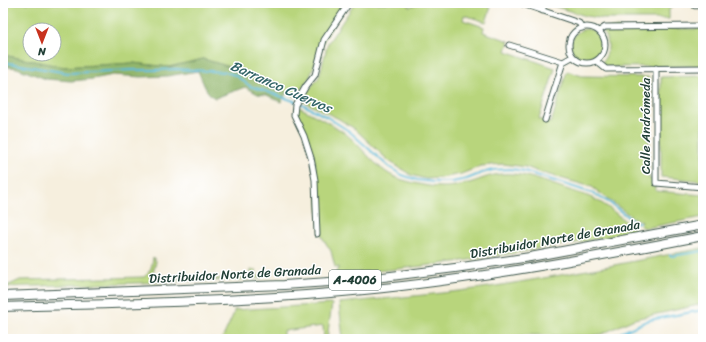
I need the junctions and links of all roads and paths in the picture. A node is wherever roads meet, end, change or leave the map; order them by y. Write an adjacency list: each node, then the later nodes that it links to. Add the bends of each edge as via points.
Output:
1 (349, 3): 19 (street, via 324,40 315,75 295,105 294,115 304,136 315,180)
2 (520, 3): 6 (street)
3 (543, 3): 6 (street)
4 (693, 3): 5 (lane, via 694,7)
5 (703, 7)
6 (543, 11): 8 (street, via 579,23)
7 (703, 26): 9 (street, via 605,27)
8 (582, 28): 9 (street, via 588,27); 11 (street, via 572,34)
9 (599, 31): 12 (street, via 606,47)
10 (509, 45): 13 (street)
11 (572, 57): 12 (street, via 581,63); 13 (street)
12 (596, 61): 14 (street, via 606,68)
13 (563, 62): 16 (street)
14 (656, 68): 15 (street); 17 (street, Calle Andrómeda, via 656,183)
15 (703, 68)
16 (545, 120)
17 (703, 187)
18 (703, 225): 21 (main road, Distribuidor Norte de Granada / A-4006, via 530,257 359,280)
19 (317, 234)
20 (703, 236): 22 (main road, Distribuidor Norte de Granada / A-4006, via 460,280 364,290 279,297)
21 (3, 296)
22 (3, 307)

